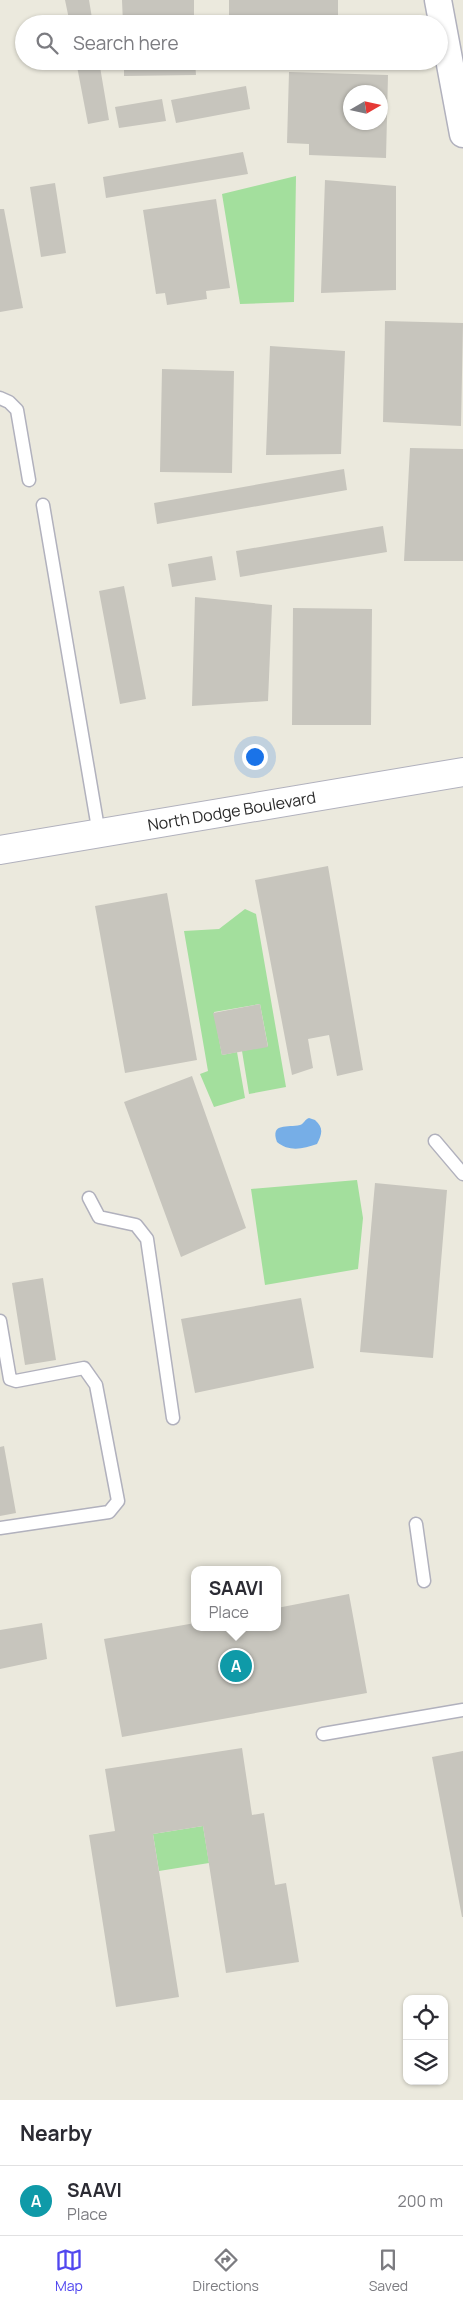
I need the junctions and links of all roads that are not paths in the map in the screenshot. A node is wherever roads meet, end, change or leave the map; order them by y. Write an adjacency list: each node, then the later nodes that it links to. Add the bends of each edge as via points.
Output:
1 (438, 0): 2 (street)
2 (441, 15)
3 (448, 54): 4 (street)
4 (463, 134)
5 (0, 398): 6 (lane, via 17,410)
6 (29, 480)
7 (43, 504): 9 (lane)
8 (463, 772): 9 (street, North Dodge Boulevard)
9 (98, 834): 10 (street, North Dodge Boulevard)
10 (0, 850)
11 (435, 1141): 12 (lane)
12 (463, 1174)
13 (89, 1198): 15 (lane, via 99,1217 136,1225 147,1239)
14 (0, 1321): 17 (lane, via 10,1379 16,1381 84,1368 96,1385 118,1501 109,1512)
15 (173, 1418)
16 (416, 1524): 18 (lane)
17 (0, 1528)
18 (424, 1581)
19 (463, 1710): 20 (lane)
20 (323, 1734)

